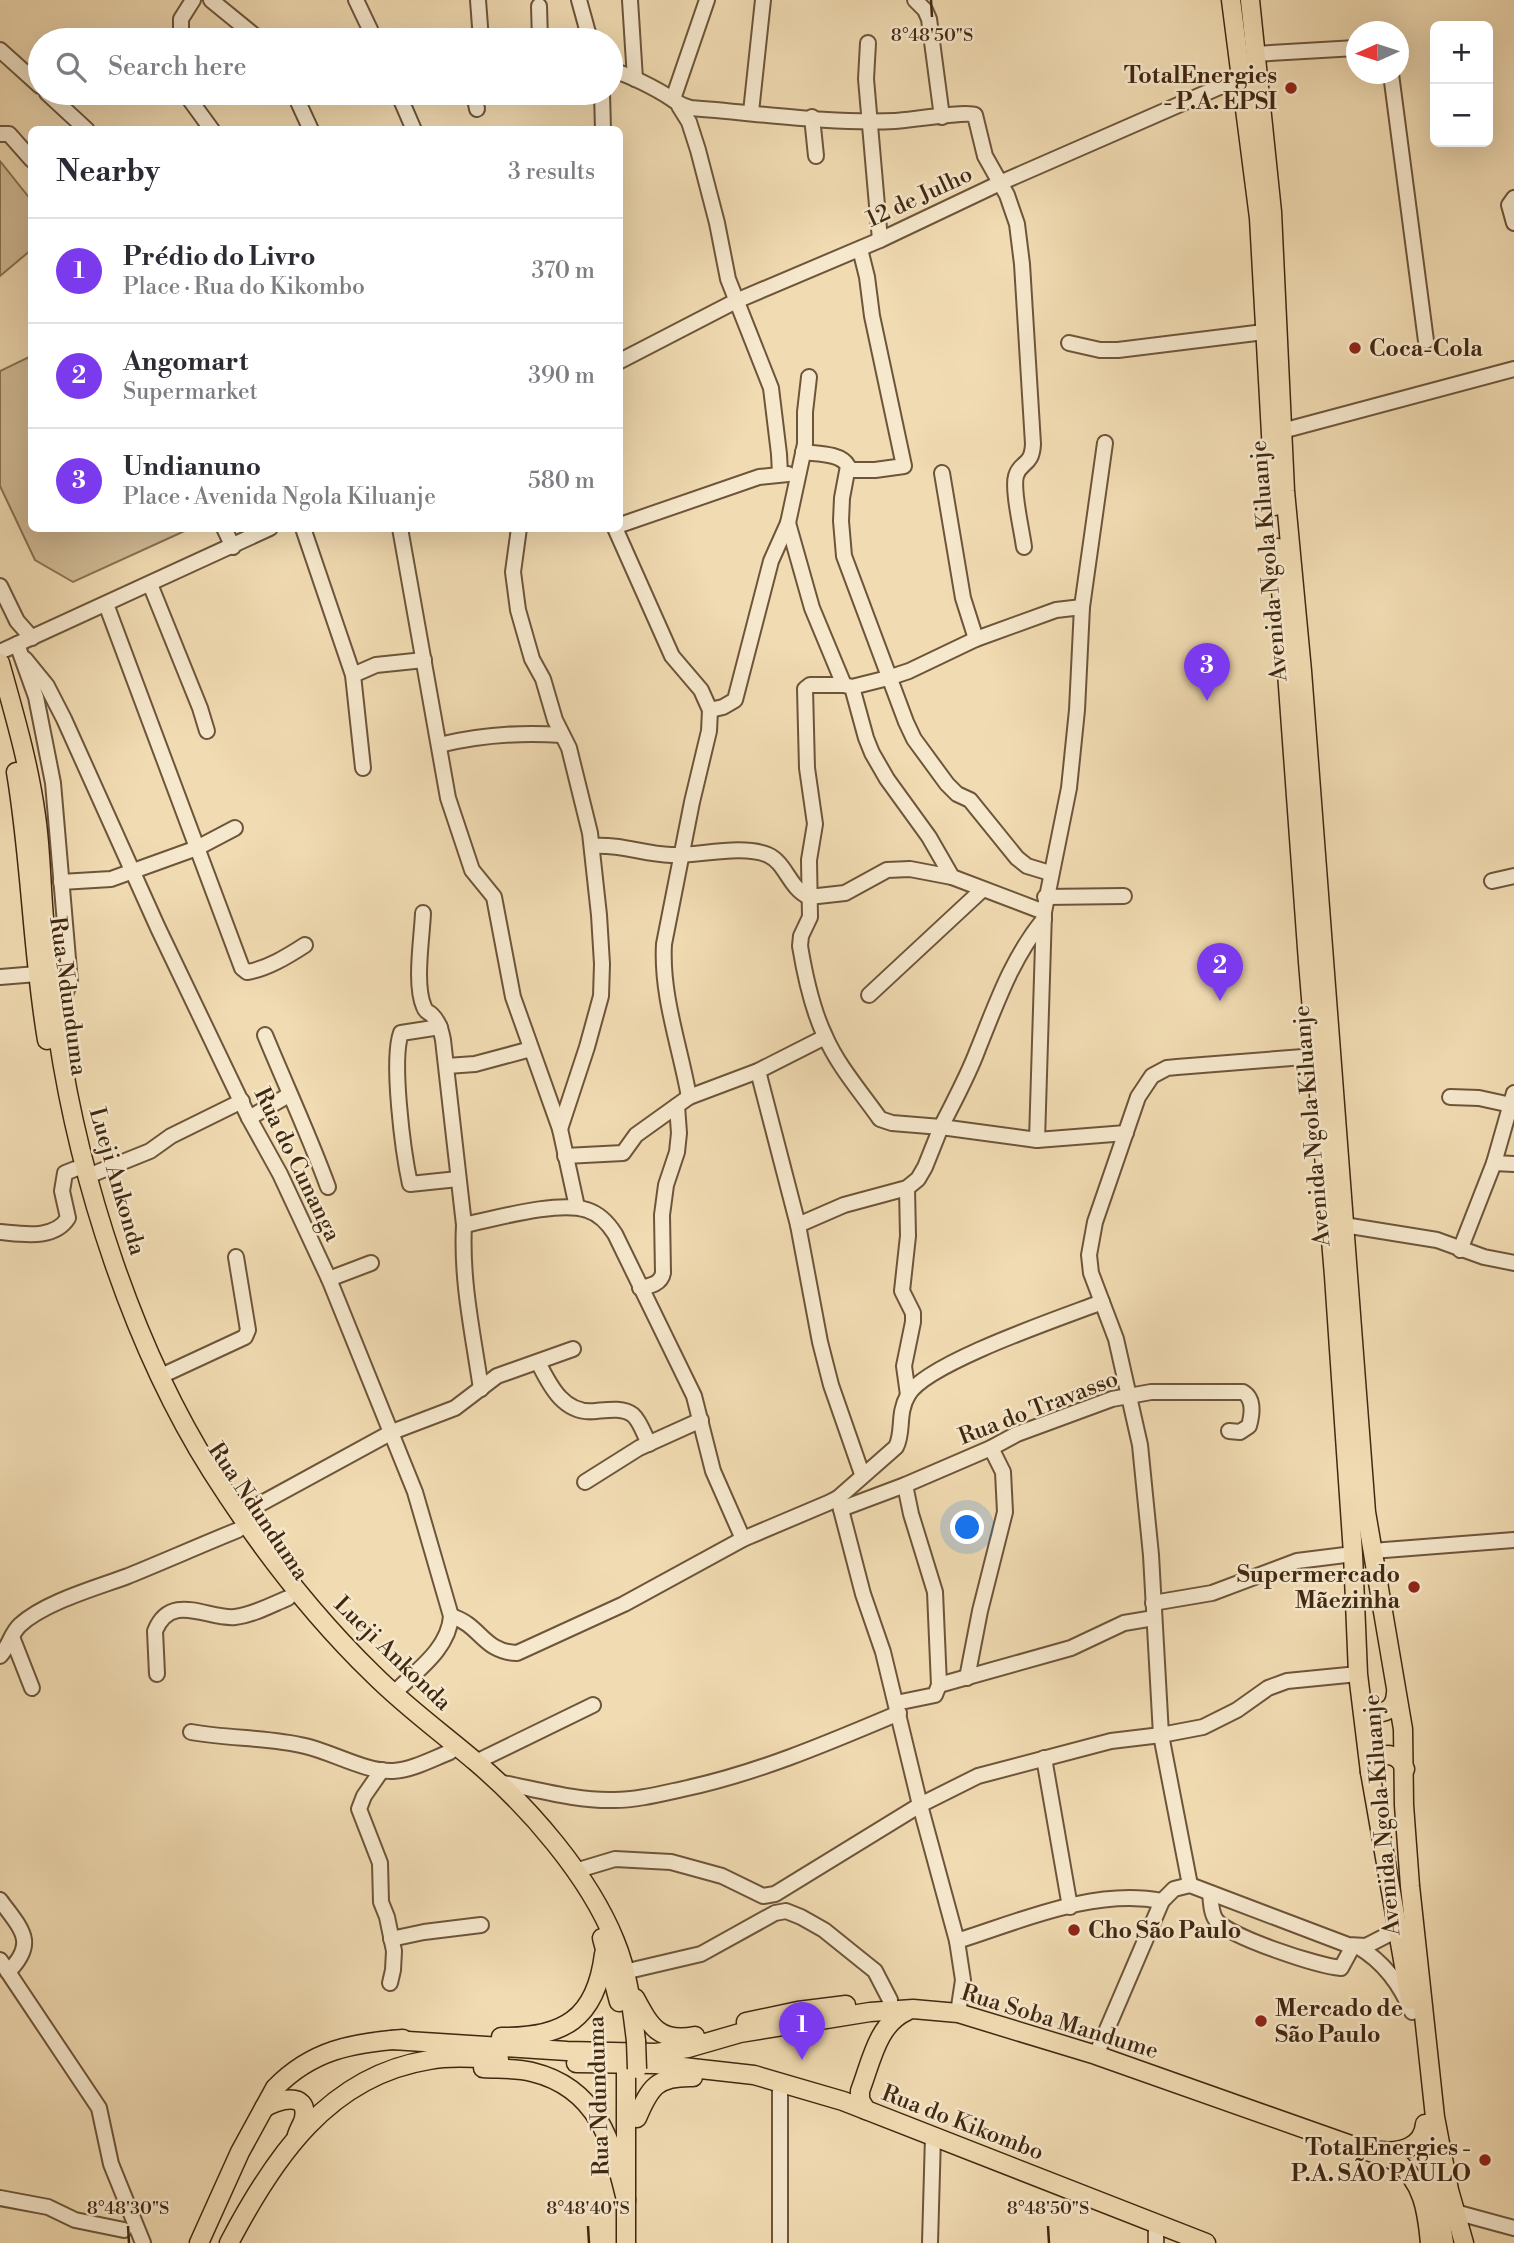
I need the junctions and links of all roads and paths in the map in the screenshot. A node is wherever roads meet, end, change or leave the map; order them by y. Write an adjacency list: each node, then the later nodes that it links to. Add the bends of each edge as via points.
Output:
1 (193, 0): 13 (street, via 181,19)
2 (211, 0): 14 (street)
3 (355, 0): 15 (street)
4 (478, 0): 16 (street)
5 (579, 0): 18 (street)
6 (630, 0): 26 (street)
7 (707, 0): 28 (street)
8 (763, 0): 36 (street)
9 (915, 0): 38 (street, via 929,19)
10 (1231, 0): 25 (main road, Avenida Ngola Kiluanje)
11 (1251, 0): 22 (main road, Avenida Ngola Kiluanje)
12 (539, 6): 17 (street)
13 (181, 28)
14 (245, 28)
15 (368, 28)
16 (480, 28)
17 (540, 28)
18 (587, 28)
19 (868, 43): 39 (street)
20 (1346, 49): 22 (street)
21 (0, 50): 24 (street)
22 (1255, 54): 60 (main road, Avenida Ngola Kiluanje, via 1273,224)
23 (623, 74): 26 (street)
24 (28, 75)
25 (1240, 78): 48 (street, 12 de Julho); 54 (main road, Avenida Ngola Kiluanje, via 1259,218)
26 (635, 79): 28 (street)
27 (1392, 84): 55 (street)
28 (676, 103): 36 (street); 53 (street, via 689,122 698,150)
29 (60, 105): 40 (street)
30 (194, 105): 41 (street)
31 (300, 105): 42 (street)
32 (403, 105): 43 (street)
33 (476, 105): 35 (street)
34 (602, 105): 44 (street)
35 (477, 109)
36 (751, 112): 37 (street)
37 (811, 117): 39 (street); 47 (street)
38 (942, 117): 39 (street); 48 (street, via 975,116 985,156)
39 (870, 121): 51 (street)
40 (83, 126)
41 (209, 126)
42 (309, 126)
43 (412, 126)
44 (603, 126)
45 (0, 134): 46 (street, via 9,134)
46 (28, 155)
47 (816, 156)
48 (1000, 183): 51 (street, 12 de Julho); 76 (street, via 1013,209 1022,264 1033,443 1031,457 1015,478)
49 (1514, 198): 50 (street, via 1509,205)
50 (1514, 223)
51 (880, 240): 52 (street, 12 de Julho)
52 (859, 249): 53 (street, 12 de Julho); 63 (street, via 904,467)
53 (736, 301): 57 (street, 12 de Julho); 66 (street, via 771,388)
54 (1264, 332): 56 (street, via 1118,350); 122 (main road, Avenida Ngola Kiluanje)
55 (1426, 341)
56 (1069, 343)
57 (623, 359)
58 (1514, 369): 60 (street)
59 (809, 377): 62 (street)
60 (1282, 431): 146 (main road, Avenida Ngola Kiluanje)
61 (1105, 443): 80 (street)
62 (803, 452): 63 (street, via 844,459); 64 (street)
63 (848, 470): 89 (street, via 842,510 844,555)
64 (800, 473): 66 (street); 67 (street)
65 (942, 473): 82 (street, via 963,598)
66 (780, 474): 68 (street)
67 (788, 523): 90 (street, via 812,608); 92 (street, via 771,561 735,700)
68 (623, 524)
69 (226, 532): 75 (street)
70 (262, 532): 75 (street)
71 (304, 532): 88 (street)
72 (401, 532): 86 (street)
73 (518, 532): 94 (street, via 513,572 518,610 529,653)
74 (617, 532): 92 (street, via 672,656 701,690)
75 (233, 547): 77 (street)
76 (1024, 547)
77 (150, 584): 79 (street); 93 (street)
78 (0, 586): 81 (street, via 17,621)
79 (106, 604): 81 (street); 99 (street)
80 (1082, 607): 82 (street, via 1056,610); 102 (street, via 1069,788)
81 (32, 638): 83 (street)
82 (976, 639): 89 (street)
83 (17, 644): 84 (street); 85 (street)
84 (0, 653)
85 (24, 659): 101 (street, Rua do Cunanga, via 47,685); 105 (street, via 49,757)
86 (424, 660): 88 (street, via 376,665); 95 (street)
87 (0, 663): 117 (main road, Lueji Ankonda, via 36,815)
88 (353, 675): 96 (street)
89 (888, 678): 90 (street); 102 (street, via 914,739 947,784 970,800 1017,859)
90 (848, 686): 104 (street, via 872,753); 109 (street, via 810,685 805,689 807,768 815,809)
91 (0, 708): 114 (main road, Rua Ndunduma, via 22,808)
92 (710, 710): 100 (street)
93 (207, 730)
94 (562, 735): 95 (street, via 506,734); 98 (street)
95 (439, 745): 121 (street, via 448,798 472,870 496,903 507,972)
96 (363, 768)
97 (234, 828): 99 (street)
98 (592, 846): 100 (street); 133 (street, via 601,996)
99 (197, 848): 101 (street); 113 (street, via 242,968 254,971)
100 (683, 854): 109 (street, via 763,853 776,859); 126 (street, via 663,964)
101 (134, 871): 105 (street, via 111,879); 129 (street, Rua do Cunanga)
102 (1051, 873): 110 (street)
103 (1514, 876): 106 (street)
104 (952, 877): 107 (street); 109 (street, via 887,870 845,893)
105 (61, 881): 117 (street, via 70,982)
106 (1492, 881)
107 (982, 890): 112 (street); 116 (street)
108 (1124, 896): 110 (street)
109 (808, 897): 120 (street, via 810,917 800,946)
110 (1045, 897): 112 (street)
111 (423, 913): 118 (street, via 419,962 424,1007)
112 (1044, 916): 132 (street, via 1013,964); 135 (street)
113 (305, 945)
114 (37, 974): 115 (street); 139 (main road, Rua Ndunduma, via 47,1039)
115 (0, 977)
116 (869, 995)
117 (56, 1017): 139 (main road, Lueji Ankonda)
118 (440, 1027): 123 (street); 140 (street, via 401,1032 397,1047 399,1096 410,1184)
119 (265, 1035): 125 (street)
120 (825, 1037): 124 (street); 132 (street, via 880,1119)
121 (531, 1049): 123 (street, via 475,1064); 133 (street)
122 (1316, 1056): 134 (street, via 1167,1068 1152,1076 1138,1097); 174 (main road, Avenida Ngola Kiluanje)
123 (447, 1066): 140 (street)
124 (758, 1071): 126 (street); 145 (street)
125 (289, 1094): 131 (street); 141 (street)
126 (690, 1097): 130 (street)
127 (1450, 1097): 128 (street)
128 (1513, 1099): 137 (street)
129 (242, 1101): 131 (street, Rua do Cunanga); 139 (street, via 150,1151)
130 (677, 1106): 136 (street, via 636,1135 623,1153); 153 (street, via 677,1152 662,1215 662,1279)
131 (248, 1118): 152 (street, Rua do Cunanga, via 280,1174)
132 (941, 1127): 135 (street); 142 (street, via 925,1167)
133 (560, 1129): 136 (street)
134 (1126, 1133): 135 (street); 154 (street, via 1090,1239 1091,1273)
135 (1037, 1140)
136 (565, 1156): 143 (street)
137 (1494, 1163): 138 (street); 148 (street)
138 (1514, 1164)
139 (82, 1172): 147 (street, via 65,1173 62,1182 68,1218 64,1224 51,1232); 157 (main road, Lueji Ankonda); 170 (main road, Rua Ndunduma, via 103,1259 130,1335 185,1444)
140 (458, 1179): 144 (street)
141 (328, 1187)
142 (907, 1188): 145 (street, via 844,1205); 160 (street, via 902,1291 914,1322 904,1366)
143 (578, 1207): 144 (street, via 533,1210); 153 (street, via 599,1216 611,1228)
144 (464, 1225): 158 (street, via 465,1288)
145 (798, 1225): 166 (street, via 831,1385)
146 (1344, 1225): 148 (street, via 1437,1240); 173 (main road, Avenida Ngola Kiluanje)
147 (0, 1232)
148 (1460, 1250): 151 (street)
149 (236, 1257): 157 (street, via 248,1330 245,1337)
150 (370, 1263): 152 (street)
151 (1514, 1263)
152 (328, 1279): 163 (street, Rua do Cunanga)
153 (640, 1288): 161 (street, via 694,1396)
154 (1102, 1302): 159 (street); 160 (street, via 938,1368)
155 (573, 1349): 156 (street)
156 (538, 1362): 158 (street, via 498,1376); 164 (street, via 552,1391 564,1402 581,1410 629,1413)
157 (161, 1376): 170 (main road, Lueji Ankonda)
158 (481, 1389): 163 (street, via 443,1415)
159 (1130, 1394): 162 (street, Rua do Travasso, via 1243,1392 1251,1401 1250,1426 1240,1432); 165 (street, Rua do Travasso, via 1027,1430); 176 (street, via 1148,1513)
160 (908, 1395): 166 (street, via 896,1447)
161 (701, 1420): 164 (street); 171 (street, via 713,1471)
162 (1229, 1431)
163 (392, 1432): 170 (street); 177 (street, Rua do Cunanga, via 415,1492)
164 (649, 1444): 167 (street)
165 (991, 1448): 168 (street, Rua do Travasso); 182 (street, via 1003,1472 1005,1512)
166 (862, 1474): 169 (street)
167 (585, 1482)
168 (905, 1485): 169 (street, Rua do Travasso); 183 (street, via 935,1592)
169 (839, 1503): 171 (street, Rua do Travasso); 189 (street)
170 (239, 1522): 175 (main road, Rua Ndunduma); 178 (street, via 127,1576 75,1594 26,1620); 185 (main road, Lueji Ankonda, via 338,1639)
171 (743, 1539): 177 (street, Rua do Travasso, via 624,1604 517,1653 498,1651 468,1624)
172 (1514, 1540): 173 (street)
173 (1372, 1551): 186 (main road, Avenida Ngola Kiluanje)
174 (1353, 1554): 176 (street, via 1297,1561); 181 (main road, Avenida Ngola Kiluanje)
175 (288, 1598): 180 (street, via 230,1618 190,1608 169,1615 155,1631); 192 (main road, Rua Ndunduma, via 368,1682)
176 (1154, 1611): 182 (street, via 1071,1648); 191 (street)
177 (451, 1616): 185 (street, via 444,1642)
178 (12, 1637): 179 (street); 184 (street)
179 (0, 1656)
180 (157, 1674)
181 (1359, 1674): 187 (main road, Avenida Ngola Kiluanje); 191 (street, via 1275,1684 1218,1721)
182 (967, 1678): 183 (street)
183 (939, 1685): 189 (street, via 935,1695)
184 (32, 1688)
185 (394, 1693): 194 (main road, Lueji Ankonda)
186 (1396, 1693): 187 (main road, via 1394,1705 1385,1712 1369,1710); 195 (main road, Avenida Ngola Kiluanje)
187 (1362, 1701): 197 (main road, Avenida Ngola Kiluanje)
188 (593, 1705): 194 (street)
189 (897, 1708): 198 (street, via 810,1751 734,1777 645,1798 583,1799); 199 (street)
190 (191, 1732): 196 (street, via 306,1746)
191 (1161, 1735): 193 (street, via 1111,1741); 201 (street)
192 (450, 1752): 196 (street, via 397,1771); 212 (main road, Rua Ndunduma, via 516,1812 562,1867)
193 (1044, 1758): 199 (street, via 978,1776); 206 (street)
194 (476, 1762): 198 (main road, Lueji Ankonda)
195 (1405, 1769): 197 (main road, via 1394,1755 1383,1755 1374,1761); 238 (main road, Avenida Ngola Kiluanje, via 1407,1846 1423,2012 1438,2133)
196 (382, 1770): 210 (street, via 361,1801 359,1813 380,1863 381,1902)
197 (1370, 1772): 209 (main road, Avenida Ngola Kiluanje)
198 (498, 1782): 200 (main road, Lueji Ankonda)
199 (920, 1805): 203 (street); 211 (street)
200 (575, 1871): 203 (street, via 615,1859 671,1861); 212 (main road, Lueji Ankonda, via 599,1905)
201 (1190, 1885): 202 (street); 205 (street, via 1174,1889)
202 (1210, 1893): 213 (street); 213 (street, via 1213,1915 1223,1927 1293,1956 1341,1968)
203 (769, 1895): 207 (street)
204 (0, 1900): 214 (street, via 18,1923 25,1944 21,1960)
205 (1162, 1901): 206 (street, via 1115,1898); 225 (street)
206 (1070, 1906): 211 (street)
207 (775, 1913): 215 (street, via 701,1954); 217 (street, via 786,1911 824,1930 875,1971)
208 (481, 1925): 210 (street)
209 (1399, 1929): 213 (street, via 1374,1943); 221 (main road, Avenida Ngola Kiluanje)
210 (391, 1939): 216 (street)
211 (957, 1941): 222 (street, via 963,1980)
212 (610, 1943): 215 (main road, Rua Ndunduma); 223 (main road, via 595,1993 567,2026 534,2037 446,2035); 224 (main road, Rua Ndunduma)
213 (1355, 1946): 221 (street, via 1375,1957 1398,1983)
214 (4, 1966): 242 (street, via 99,2108 111,2164)
215 (625, 1977): 218 (main road, via 650,2026 676,2038 798,2011); 224 (main road, Rua Ndunduma)
216 (390, 1983)
217 (890, 2000): 218 (main road); 220 (main road, via 920,2003)
218 (865, 2008): 219 (main road, Rua Soba Mandume); 223 (main road, Rua Soba Mandume, via 656,2053); 228 (main road, via 877,2022 876,2036 857,2088 849,2097)
219 (913, 2008): 220 (main road, Rua Soba Mandume); 230 (main road, via 882,2032 860,2091)
220 (939, 2011): 222 (main road, Rua Soba Mandume)
221 (1412, 2012): 232 (main road, Avenida Ngola Kiluanje)
222 (958, 2013): 225 (main road, Rua Soba Mandume)
223 (392, 2040): 229 (main road, via 323,2053 283,2080)
224 (630, 2041): 226 (main road, Rua Ndunduma, bridge)
225 (1096, 2055): 235 (main road, Rua Soba Mandume)
226 (631, 2069): 231 (main road, Rua Ndunduma); 237 (main road, Rua Ndunduma)
227 (780, 2082): 228 (main road, Rua do Kikombo); 231 (main road, via 669,2078 651,2089); 233 (main road, Rua do Kikombo, via 656,2064 430,2060 380,2073 346,2093); 247 (street)
228 (837, 2100): 230 (main road, Rua do Kikombo)
229 (263, 2109): 233 (main road, via 294,2099 304,2110); 243 (main road)
230 (866, 2110): 234 (main road, Rua do Kikombo)
231 (637, 2118): 246 (main road, Rua Ndunduma)
232 (1425, 2122): 235 (main road, via 1422,2137 1406,2149); 252 (main road, Avenida Ngola Kiluanje)
233 (304, 2129): 237 (main road, via 351,2096 390,2078 448,2067 531,2072 561,2084 595,2114 614,2150); 244 (main road, via 272,2167)
234 (933, 2136): 239 (main road, Rua do Kikombo); 248 (street)
235 (1370, 2150): 251 (main road, via 1396,2161 1418,2182)
236 (0, 2198): 241 (street)
237 (626, 2200): 245 (main road, Rua Ndunduma)
238 (1455, 2212): 240 (street); 253 (main road, Avenida Ngola Kiluanje)
239 (1156, 2224): 249 (street); 250 (main road, Rua do Kikombo)
240 (1514, 2228)
241 (124, 2230)
242 (143, 2243)
243 (199, 2243)
244 (229, 2243)
245 (626, 2243)
246 (636, 2243)
247 (780, 2243)
248 (930, 2243)
249 (1156, 2243)
250 (1206, 2243)
251 (1430, 2243)
252 (1444, 2243)
253 (1464, 2243)

